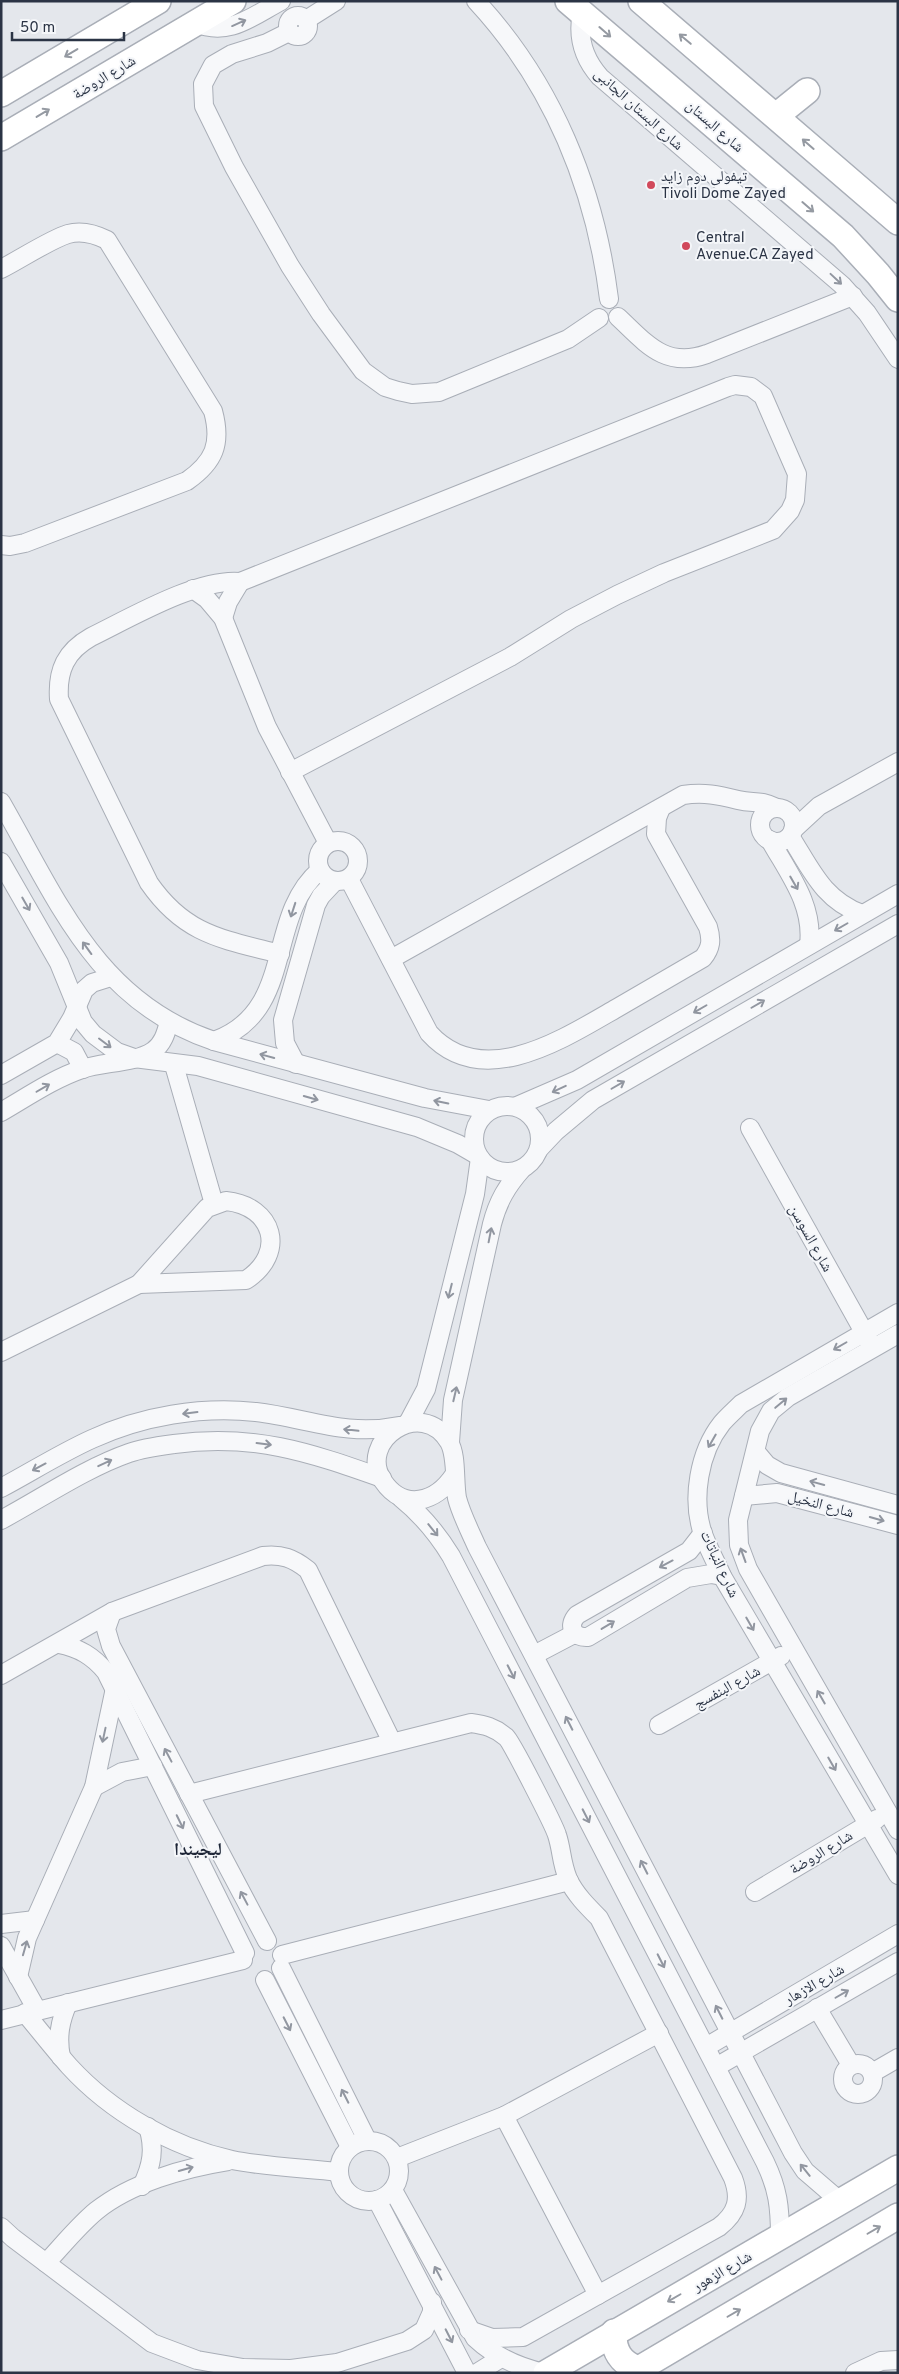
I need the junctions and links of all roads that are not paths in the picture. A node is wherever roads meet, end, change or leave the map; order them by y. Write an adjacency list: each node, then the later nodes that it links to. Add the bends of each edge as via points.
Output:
1 (158, 1): 11 (street, one-way to 11)
2 (233, 1): 9 (street, شارع الروضة)
3 (336, 1): 8 (street)
4 (476, 1): 17 (street, via 520,56 563,132 593,213)
5 (641, 1): 12 (street, one-way to 5)
6 (278, 3): 8 (street); 9 (street, one-way to 6, via 206,28 228,28)
7 (575, 7): 16 (street, شارع البستان الجانبى, one-way to 16, via 583,51 600,77); 18 (street, شارع البستان, one-way to 18, via 843,236)
8 (295, 19): 20 (street, via 261,45 232,54 214,65 203,84 204,106 281,250 321,314 363,371 385,387 398,391 418,394 439,392 568,339)
9 (194, 23): 13 (street, شارع الروضة, one-way to 9)
10 (807, 92): 12 (street)
11 (1, 94)
12 (776, 116): 14 (street, one-way to 12)
13 (1, 138)
14 (898, 222)
15 (1, 269): 22 (street, via 68,234 82,232 106,240 213,411 218,428 210,460 186,481 25,543)
16 (853, 296): 19 (street, via 707,354 686,359 654,350); 21 (street, شارع البستان الجانبى)
17 (609, 299): 19 (street, via 618,304); 20 (street, via 599,304)
18 (898, 299)
19 (618, 317): 20 (street, via 609,322)
20 (599, 318)
21 (898, 359)
22 (1, 545)
23 (240, 582): 24 (street, via 221,581); 25 (street, via 228,602); 27 (street, via 735,385 751,387 763,396 797,474 795,500 773,530 664,572 617,595 510,657)
24 (193, 589): 25 (street); 45 (street, via 78,644 61,669 59,698 149,882 166,906 202,932)
25 (224, 618): 27 (street, via 258,705)
26 (898, 762): 30 (street)
27 (290, 772): 37 (street)
28 (740, 800): 31 (street, via 718,794 694,793 683,795); 32 (street, via 763,802); 36 (street, via 746,813)
29 (1, 802): 47 (street, one-way to 29, via 79,937)
30 (819, 806): 32 (street); 34 (street)
31 (661, 808): 33 (street); 35 (street)
32 (779, 808): 34 (street, via 792,816); 36 (street, via 766,812 760,822)
33 (628, 826): 35 (street); 46 (street)
34 (792, 833): 36 (street, via 781,842); 42 (street, via 823,889 845,907)
35 (656, 834): 46 (street, via 708,927 708,952 703,958 561,1040 527,1053 490,1060 448,1050 429,1033)
36 (765, 834): 44 (street, one-way to 44, via 808,909)
37 (328, 843): 39 (street, via 318,855); 40 (street, via 344,841 357,852 358,867)
38 (1, 862): 50 (street, one-way to 50, via 60,963)
39 (320, 870): 40 (street, via 328,879); 45 (street, one-way to 45, via 299,894)
40 (342, 880): 46 (street); 49 (street, via 321,896 316,905)
41 (898, 894): 42 (street)
42 (862, 914): 44 (street, one-way to 44)
43 (898, 924): 63 (street, one-way to 43, via 593,1100)
44 (809, 945): 59 (street, one-way to 59, via 577,1080)
45 (280, 954): 48 (street)
46 (390, 958)
47 (111, 977): 50 (street, via 92,983 79,998); 51 (street, via 144,1006)
48 (273, 979): 49 (street); 52 (street, via 263,1002 248,1023)
49 (293, 984): 56 (street, via 283,1032)
50 (76, 1008): 53 (street); 54 (street, one-way to 54, via 88,1028 104,1044)
51 (169, 1022): 52 (street); 54 (street, via 161,1043 152,1051)
52 (214, 1041): 56 (street, one-way to 52)
53 (57, 1043): 57 (street, via 74,1052); 58 (street)
54 (134, 1058): 55 (street); 57 (street)
55 (174, 1064): 64 (street, one-way to 64, via 198,1066 417,1127 458,1144); 66 (street)
56 (296, 1064): 60 (street, one-way to 56, via 425,1098)
57 (83, 1069): 61 (street, one-way to 57)
58 (1, 1075)
59 (517, 1106): 60 (street, via 502,1105); 63 (street, via 528,1112 537,1123 541,1135)
60 (489, 1110): 64 (street, via 474,1130)
61 (1, 1112)
62 (750, 1128): 70 (street, شارع السوسن)
63 (539, 1149): 65 (street, via 535,1158)
64 (479, 1157): 65 (street, via 488,1167 499,1172); 72 (street, one-way to 72, via 475,1194 426,1389)
65 (522, 1169): 73 (street, one-way to 65, via 453,1400 492,1224 498,1203)
66 (214, 1204): 67 (street); 67 (street, via 239,1202 262,1217 269,1230 271,1245 267,1260 258,1272 246,1280)
67 (139, 1284): 71 (street)
68 (898, 1313): 70 (street, شارع النباتات)
69 (898, 1334): 70 (street, شارع النباتات)
70 (868, 1340): 74 (street, شارع النباتات, one-way to 70, via 760,1430 771,1411); 83 (street, شارع النباتات, one-way to 83, via 741,1404 721,1424 707,1449 699,1476)
71 (1, 1352)
72 (404, 1424): 73 (street, via 429,1425); 76 (street, via 384,1439 378,1458); 77 (street, one-way to 77, via 367,1431 257,1412 192,1412 137,1422 92,1439)
73 (450, 1442): 75 (street, via 455,1458)
74 (756, 1452): 79 (street, شارع النباتات); 80 (street, شارع النخيل, one-way to 74, via 781,1473 767,1465)
75 (454, 1474): 78 (street, via 440,1492 430,1497 420,1500); 89 (street, via 458,1500 468,1529)
76 (382, 1478): 78 (street); 81 (street, one-way to 76, via 130,1452 197,1441 279,1445)
77 (1, 1488)
78 (399, 1496): 121 (street, one-way to 121, via 419,1513 451,1556)
79 (744, 1496): 82 (street, شارع النخيل, one-way to 82, via 785,1494); 88 (street, شارع النباتات, one-way to 79, via 748,1569 739,1546 738,1520)
80 (898, 1505)
81 (1, 1520)
82 (898, 1525)
83 (702, 1533): 84 (street, شارع النباتات); 86 (street, one-way to 86, via 689,1552 577,1615 572,1620)
84 (722, 1576): 86 (street, one-way to 84, via 588,1637 688,1578 699,1574); 90 (street, شارع النباتات, one-way to 90)
85 (112, 1612): 87 (street); 92 (street, via 106,1629); 94 (street, via 263,1556 279,1554 295,1559 308,1570 316,1584)
86 (574, 1634): 89 (street)
87 (59, 1644): 91 (street); 92 (street, via 87,1654)
88 (794, 1649): 90 (street, شارع البنفسج); 98 (street, شارع النباتات, one-way to 88)
89 (534, 1655): 120 (street, one-way to 89)
90 (772, 1661): 93 (street, شارع البنفسج); 99 (street, شارع النباتات, one-way to 99)
91 (1, 1675)
92 (114, 1675): 95 (street); 96 (street, one-way to 96); 97 (street, one-way to 92)
93 (659, 1725)
94 (392, 1742): 97 (street); 102 (street, via 471,1723 491,1726 508,1738 557,1834 560,1858)
95 (153, 1766): 96 (street, via 122,1772); 110 (street, one-way to 110)
96 (94, 1786): 104 (street)
97 (189, 1794): 107 (street, one-way to 97)
98 (888, 1813): 99 (street, شارع الروضة); 100 (street, شارع النباتات)
99 (868, 1824): 101 (street, شارع النباتات); 103 (street, شارع الروضة)
100 (898, 1830)
101 (898, 1875)
102 (569, 1880): 111 (street); 119 (street, via 582,1901 599,1918)
103 (755, 1892)
104 (35, 1920): 105 (street); 113 (street, one-way to 104, via 24,1948)
105 (1, 1924)
106 (898, 1934): 109 (street, شارع الازهار)
107 (267, 1942): 110 (street, via 254,1943); 111 (street, via 274,1944)
108 (1, 1946): 113 (street)
109 (871, 1951): 112 (street); 120 (street, شارع الازهار)
110 (244, 1956): 114 (street, via 247,1973 258,1980); 115 (street)
111 (281, 1962): 114 (street, via 272,1978); 130 (street, one-way to 111)
112 (890, 1966): 116 (street, شارع الازهار, one-way to 112)
113 (18, 1977): 117 (street)
114 (265, 1980): 131 (street, one-way to 131)
115 (68, 2003): 117 (street); 123 (street, via 59,2029)
116 (816, 2008): 122 (street, شارع الازهار); 125 (street)
117 (31, 2012): 118 (street); 123 (street)
118 (1, 2020)
119 (659, 2033): 128 (street); 144 (street, via 733,2178 738,2191 737,2206 719,2228)
120 (730, 2033): 121 (street, شارع الازهار); 122 (street)
121 (706, 2047): 126 (street)
122 (740, 2052): 126 (street, شارع الازهار); 139 (street, one-way to 122, via 805,2171 792,2153)
123 (61, 2057): 129 (street, via 115,2107)
124 (898, 2058): 127 (street)
125 (851, 2064): 127 (street, via 867,2066); 127 (street, via 842,2078 849,2091 864,2093 873,2081)
126 (716, 2066): 142 (street, via 776,2184)
127 (872, 2073)
128 (504, 2116): 132 (street); 144 (street)
129 (148, 2127): 133 (street, via 194,2148); 136 (street, via 152,2157)
130 (367, 2140): 131 (street); 132 (street, via 385,2144)
131 (350, 2147): 135 (street)
132 (397, 2158): 137 (street, via 399,2174)
133 (233, 2160): 135 (street); 136 (street, one-way to 133, via 186,2169)
134 (898, 2168): 139 (street, شارع الزهور)
135 (338, 2172): 138 (street, via 347,2192 361,2200)
136 (142, 2186): 143 (street, via 98,2210)
137 (393, 2190): 138 (street); 145 (street, one-way to 137)
138 (376, 2200): 146 (street)
139 (841, 2202): 142 (street, شارع الزهور)
140 (898, 2216): 151 (street, one-way to 140)
141 (1, 2227): 143 (street)
142 (780, 2237): 148 (street, شارع الزهور, one-way to 148)
143 (46, 2263): 146 (street, via 152,2343 197,2360 243,2368 291,2370 338,2363 407,2341 416,2337 429,2322)
144 (598, 2295): 147 (street, via 523,2337 492,2338)
145 (453, 2301): 146 (street); 147 (street)
146 (434, 2307): 152 (street, one-way to 152)
147 (469, 2330): 149 (street, via 487,2350)
148 (614, 2332): 151 (street, via 618,2356); 154 (street, شارع الزهور)
149 (501, 2358): 153 (street); 154 (street)
150 (898, 2360): 155 (street, via 881,2361)
151 (635, 2371)
152 (468, 2373)
153 (477, 2373)
154 (545, 2373)
155 (854, 2373)

